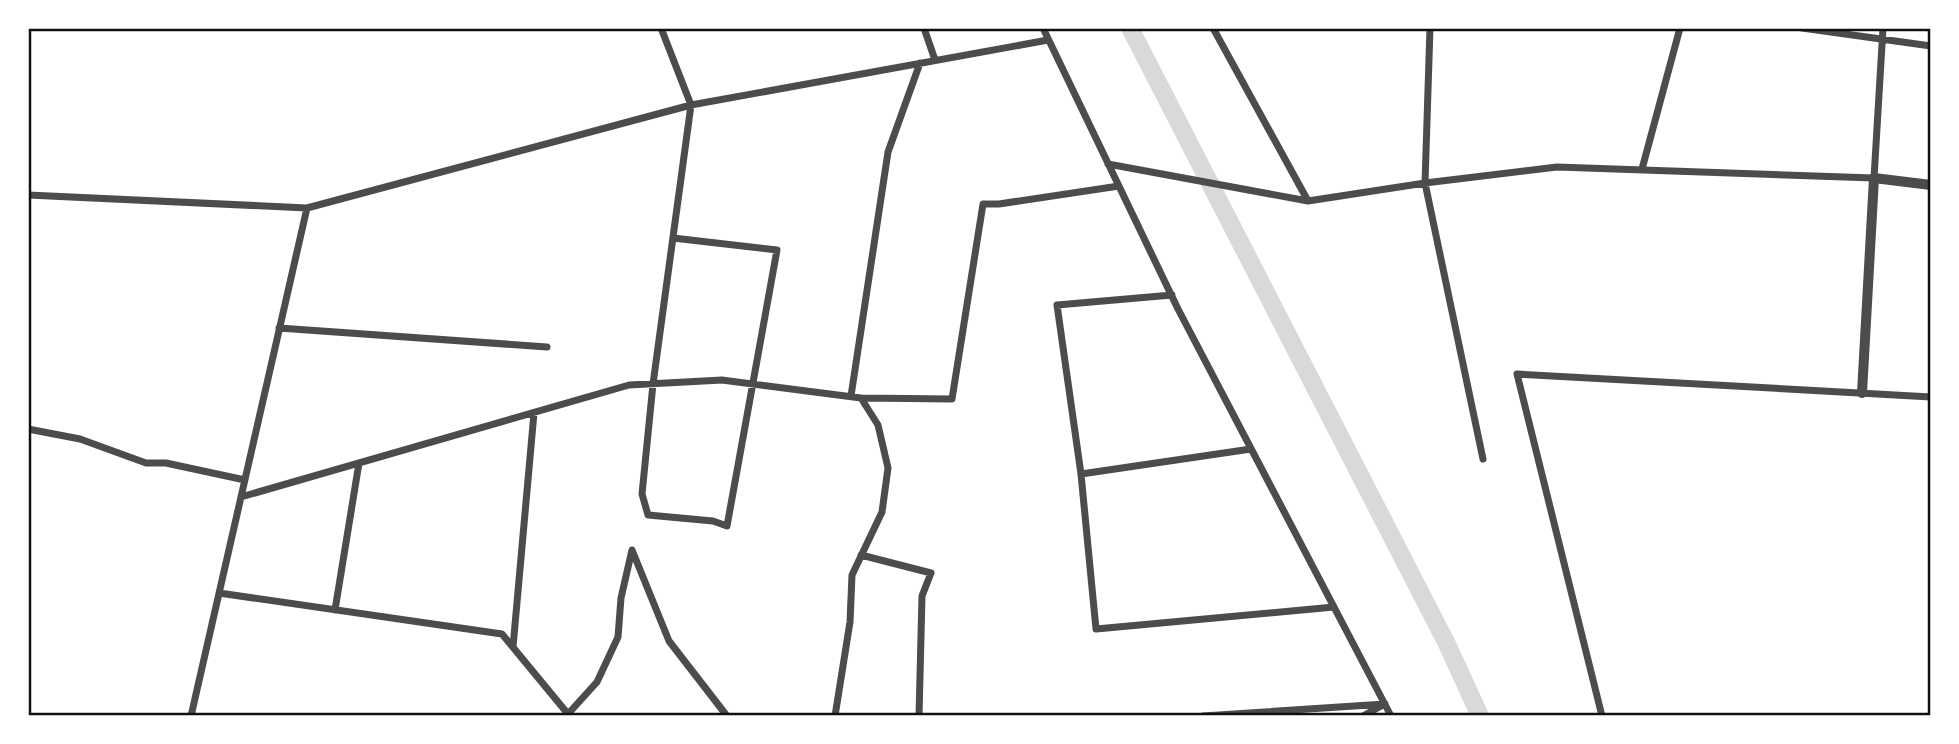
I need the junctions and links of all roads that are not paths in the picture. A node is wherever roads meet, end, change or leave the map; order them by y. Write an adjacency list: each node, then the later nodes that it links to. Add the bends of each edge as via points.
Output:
1 (662, 28): 14 (street)
2 (924, 28): 12 (street)
3 (1043, 28): 10 (street)
4 (1213, 28): 22 (street)
5 (1430, 28): 18 (street)
6 (1680, 28): 16 (street)
7 (1802, 28): 9 (street)
8 (1883, 28): 9 (street)
9 (1882, 39): 11 (street); 17 (street)
10 (1048, 40): 12 (street); 15 (street)
11 (1931, 46)
12 (935, 60): 13 (street)
13 (920, 63): 14 (street); 31 (street, via 888,152)
14 (691, 105): 23 (street); 24 (street)
15 (1108, 164): 20 (street); 22 (street)
16 (1642, 169): 17 (street); 18 (street, via 1558,167)
17 (1874, 177): 19 (street); 30 (street)
18 (1425, 183): 22 (street); 37 (street)
19 (1931, 185)
20 (1119, 186): 25 (street); 33 (street, via 983,204 952,399)
21 (28, 195): 23 (street)
22 (1308, 201)
23 (307, 208): 26 (street)
24 (673, 238): 28 (street); 29 (street, via 777,250)
25 (1172, 295): 36 (street); 39 (street, via 1056,305)
26 (279, 328): 27 (street); 40 (street)
27 (547, 347)
28 (653, 384): 29 (street, via 722,380); 29 (street, via 642,494 648,514 727,526); 34 (street, via 629,385)
29 (752, 384): 31 (street)
30 (1862, 393): 32 (street); 56 (street, via 1517,374)
31 (851, 396): 33 (street)
32 (1931, 397)
33 (861, 398): 42 (street, via 877,425 888,468 882,512)
34 (534, 413): 38 (street); 46 (street)
35 (28, 429): 40 (street, via 79,439 146,463)
36 (1251, 449): 39 (street); 44 (street)
37 (1483, 459)
38 (359, 463): 41 (street); 45 (street)
39 (1082, 474): 44 (street, via 1096,629)
40 (245, 480): 41 (street)
41 (241, 497): 43 (street)
42 (862, 555): 51 (street, via 852,575 850,622); 52 (street, via 931,573 922,596)
43 (219, 593): 45 (street); 49 (street)
44 (1334, 607): 47 (street)
45 (335, 610): 46 (street, via 502,634)
46 (513, 647): 48 (street)
47 (1385, 704): 53 (street); 54 (street); 55 (street)
48 (569, 715): 50 (street, via 597,682 618,637 632,550 669,641)
49 (191, 716)
50 (727, 716)
51 (835, 716)
52 (919, 716)
53 (1203, 716)
54 (1363, 716)
55 (1391, 716)
56 (1602, 716)

